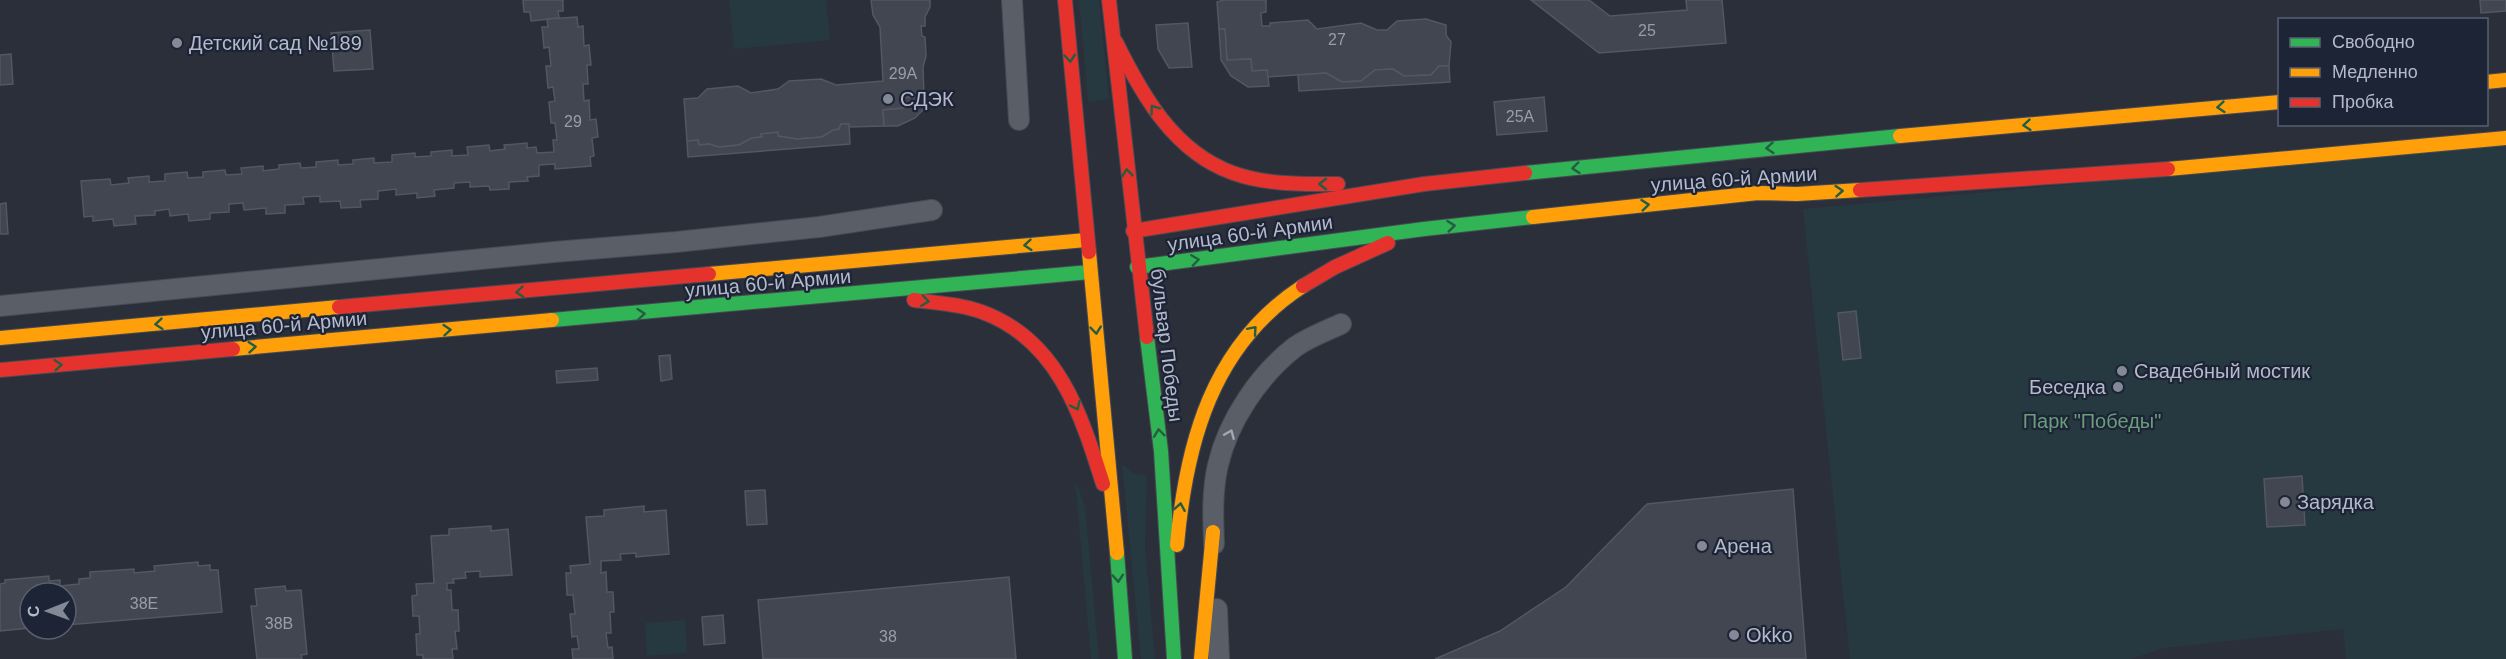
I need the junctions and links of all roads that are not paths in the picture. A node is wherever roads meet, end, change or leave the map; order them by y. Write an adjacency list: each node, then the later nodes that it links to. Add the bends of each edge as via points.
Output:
1 (1012, 0): 9 (street)
2 (1065, 0): 15 (main road, one-way to 15)
3 (1109, 0): 5 (main road, бульвар Победы)
4 (1118, 0): 5 (street)
5 (1112, 28): 11 (main road, one-way to 5, via 1290,184 1257,180 1213,164 1190,151 1153,108 1130,70); 14 (main road, бульвар Победы, one-way to 5)
6 (2506, 80): 7 (main road)
7 (2488, 82)
8 (2278, 102): 11 (main road, улица 60-й Армии, one-way to 11, via 1754,149)
9 (1019, 120)
10 (2506, 138): 13 (main road, улица 60-й Армии, one-way to 10, via 1758,194 2121,173)
11 (1424, 184): 14 (main road, улица 60-й Армии)
12 (932, 210): 20 (street, via 688,241)
13 (1424, 229): 16 (main road, улица 60-й Армии, one-way to 13); 26 (main road, one-way to 13, via 1179,515 1192,443 1219,376 1263,318 1288,296 1355,257)
14 (1127, 232): 16 (main road, бульвар Победы)
15 (1092, 239): 17 (main road); 19 (main road, улица 60-й Армии, one-way to 19)
16 (1131, 268): 26 (main road, бульвар Победы, one-way to 16, via 1161,451)
17 (1096, 271): 18 (main road, улица 60-й Армии); 24 (main road, one-way to 24)
18 (867, 293): 19 (main road, улица 60-й Армии, one-way to 18); 24 (main road, one-way to 24, via 981,312 1004,321 1034,343 1062,376 1082,417)
19 (560, 304): 22 (main road, улица 60-й Армии, one-way to 22); 23 (main road, улица 60-й Армии, one-way to 19)
20 (0, 306)
21 (1341, 324): 25 (street, one-way to 21, via 1218,465 1248,397 1296,346)
22 (0, 338)
23 (0, 370)
24 (1114, 520): 27 (main road, one-way to 27)
25 (1213, 532): 29 (main road); 30 (street)
26 (1171, 628): 28 (main road, бульвар Победы)
27 (1125, 659)
28 (1174, 659)
29 (1201, 659)
30 (1219, 659)

